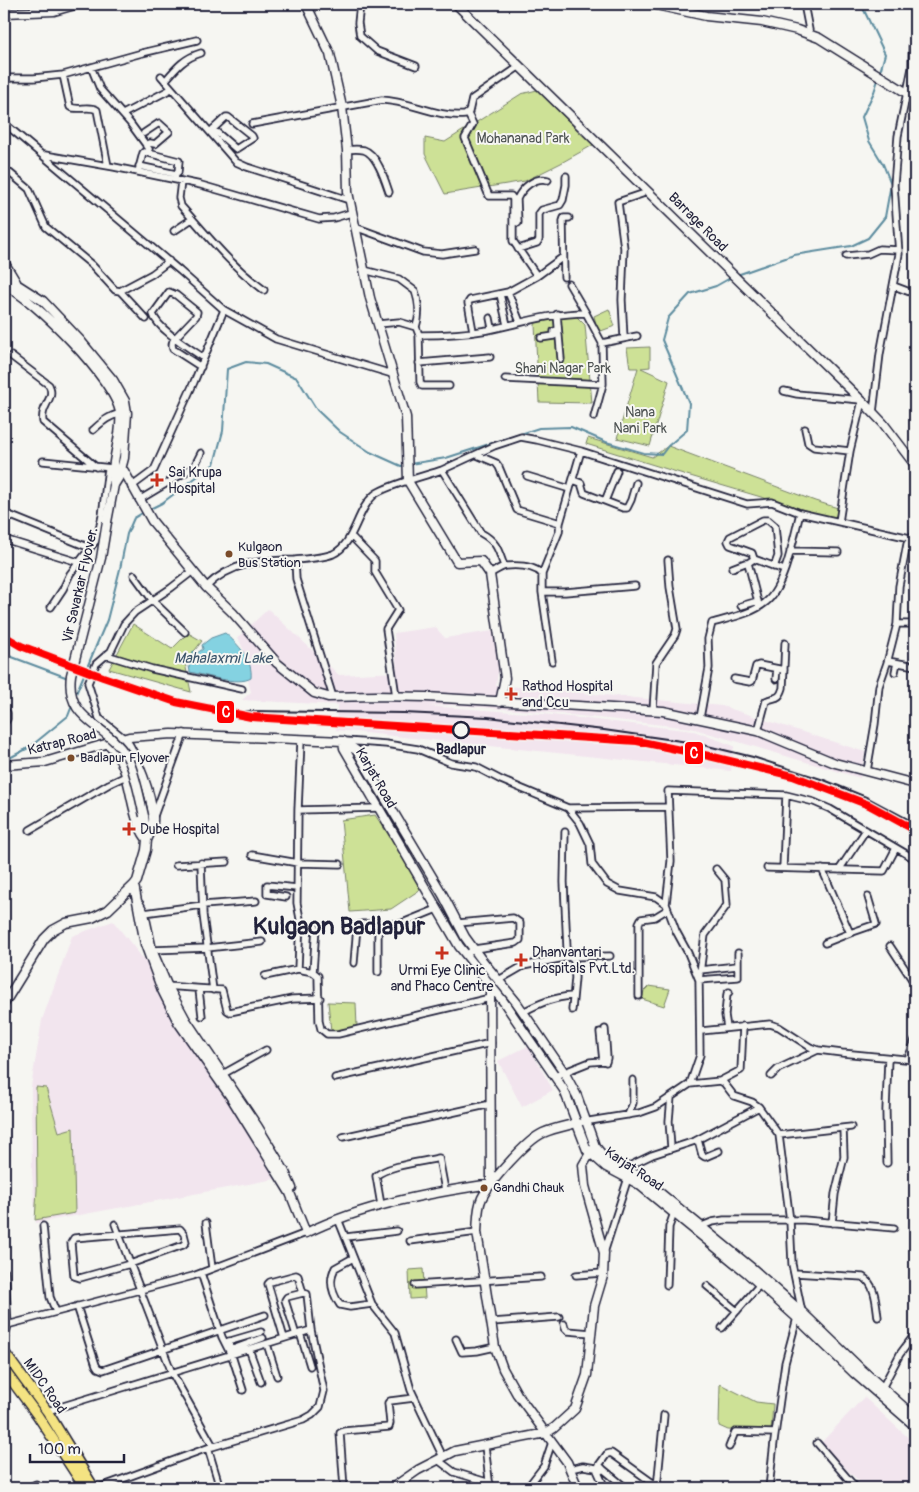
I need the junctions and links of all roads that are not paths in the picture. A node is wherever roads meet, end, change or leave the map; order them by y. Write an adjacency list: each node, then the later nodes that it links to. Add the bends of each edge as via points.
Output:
1 (78, 4): 8 (main road, via 54,11)
2 (306, 4): 19 (main road, via 330,54)
3 (360, 4): 12 (street, via 360,36 377,51)
4 (456, 4): 13 (main road, Barrage Road)
5 (651, 4): 9 (main road, via 706,16 762,22)
6 (804, 4): 9 (street)
7 (912, 4): 18 (street)
8 (4, 12)
9 (810, 34): 18 (main road)
10 (197, 40): 14 (street)
11 (201, 52): 17 (street, via 185,59 163,79)
12 (416, 66)
13 (520, 66): 21 (street, via 472,99); 94 (main road, Barrage Road)
14 (91, 67): 15 (street); 20 (street, via 100,89)
15 (63, 75): 16 (street); 28 (street, via 70,107 97,110)
16 (4, 78)
17 (172, 89): 20 (street); 24 (street)
18 (912, 96): 46 (street, via 898,136 894,184)
19 (342, 107): 21 (street, via 392,100 436,112); 23 (street); 26 (main road)
20 (123, 114): 25 (street, via 148,148 150,143 155,144 169,132 159,123)
21 (468, 114): 36 (street, via 473,124 465,138 489,196)
22 (4, 123): 27 (street)
23 (252, 124)
24 (212, 130): 24 (street, via 228,117 252,138 236,149); 37 (street, via 236,162)
25 (144, 133)
26 (348, 150): 34 (street, via 368,152 381,170); 37 (main road)
27 (43, 155): 28 (street); 49 (street)
28 (108, 166): 30 (street)
29 (4, 168): 60 (street, via 30,189 46,227 92,265 115,290)
30 (138, 169): 32 (street); 32 (street, via 144,152 179,161)
31 (566, 176): 45 (street, via 560,205 539,214 539,240)
32 (177, 178): 38 (street, via 320,219); 40 (street, via 179,202)
33 (548, 180): 36 (street, via 535,181)
34 (389, 192)
35 (642, 194): 81 (street, via 618,202 624,248)
36 (514, 198): 41 (street); 45 (street, via 513,241)
37 (349, 200): 38 (main road)
38 (351, 213): 42 (main road)
39 (569, 218): 48 (street, via 563,221)
40 (192, 219): 43 (street); 59 (street, via 229,262)
41 (518, 223)
42 (355, 227): 44 (street, via 423,252 442,254); 51 (main road)
43 (174, 231)
44 (476, 249)
45 (518, 249): 53 (street)
46 (899, 250): 47 (street, via 878,249 868,254); 58 (street)
47 (846, 256)
48 (563, 257): 53 (street); 54 (street)
49 (169, 261): 60 (street); 65 (street)
50 (4, 262): 55 (main road)
51 (364, 270): 71 (main road); 73 (street, via 399,279 415,291 418,303)
52 (4, 276): 55 (main road)
53 (537, 276): 61 (street)
54 (564, 277)
55 (16, 282): 62 (main road); 107 (main road, via 44,301 119,389 127,413 124,458)
56 (568, 284): 66 (street)
57 (4, 285): 62 (main road)
58 (894, 286): 64 (street); 95 (street, via 880,354)
59 (264, 290)
60 (120, 291): 69 (street)
61 (508, 292): 63 (street); 70 (street)
62 (19, 294): 96 (main road, via 36,306 98,372 114,394)
63 (500, 294): 72 (street); 76 (street, via 468,302)
64 (915, 294)
65 (224, 310): 84 (street); 89 (street, via 276,339)
66 (586, 313): 67 (street); 82 (street)
67 (557, 314): 70 (street); 75 (street)
68 (490, 318): 74 (street)
69 (146, 319)
70 (520, 322): 72 (street)
71 (378, 324): 73 (street, via 399,322); 89 (main road)
72 (507, 325): 74 (street)
73 (416, 327): 77 (street)
74 (492, 328): 76 (street)
75 (558, 330): 80 (street, via 554,331 554,336); 86 (street)
76 (473, 331): 77 (street)
77 (419, 335): 87 (street)
78 (636, 336): 81 (street)
79 (176, 337): 79 (street, via 197,312 169,292 152,314 157,323); 84 (street); 88 (street, via 173,349)
80 (541, 338)
81 (624, 338): 82 (street)
82 (602, 343): 91 (street)
83 (11, 356): 106 (street, via 51,389 42,412 43,422)
84 (204, 358): 88 (street)
85 (490, 358): 87 (street)
86 (561, 359)
87 (419, 363): 92 (street, via 422,386)
88 (200, 367): 114 (street, via 154,470)
89 (392, 374): 111 (main road, via 406,418)
90 (505, 379): 91 (street)
91 (603, 384): 97 (street)
92 (449, 386)
93 (784, 391): 94 (street)
94 (862, 401): 95 (main road, Barrage Road); 101 (street)
95 (873, 413): 105 (main road, Barrage Road)
96 (120, 414): 99 (street, via 101,422); 107 (main road)
97 (594, 416)
98 (805, 429): 101 (street, via 808,443 814,447)
99 (93, 430)
100 (581, 451): 103 (street, via 521,438); 112 (street); 119 (street, via 747,504 772,502)
101 (850, 451): 120 (street)
102 (201, 453): 117 (street, via 194,467)
103 (477, 454): 108 (street); 121 (street, via 499,467 517,510)
104 (42, 461): 106 (street)
105 (915, 465)
106 (96, 467): 107 (street)
107 (114, 468): 114 (main road); 126 (street, via 97,539); 189 (main road, Vir Savarkar Flyover., bridge, via 101,558 71,675 71,692 82,714 120,746 128,759 144,816)
108 (442, 470): 111 (street); 134 (street, via 481,533 498,548)
109 (617, 471): 116 (street)
110 (527, 476): 115 (street)
111 (408, 477): 123 (street, via 375,494 360,513); 139 (main road, via 457,562 481,561)
112 (573, 480): 115 (street); 116 (street, via 581,483 584,493)
113 (636, 483): 116 (street, via 627,508)
114 (131, 487): 117 (main road)
115 (570, 490): 121 (street)
116 (605, 501)
117 (140, 502): 138 (main road)
118 (4, 513): 126 (street)
119 (800, 513): 120 (street); 127 (street)
120 (839, 522): 124 (street)
121 (560, 523): 140 (street)
122 (915, 532): 124 (street)
123 (351, 536): 130 (street, via 332,554); 163 (street, via 375,562 375,572 398,610 386,629)
124 (910, 538): 149 (street, via 900,586)
125 (4, 539): 132 (street)
126 (90, 548): 132 (street)
127 (790, 551): 128 (street); 137 (street)
128 (838, 552)
129 (754, 559): 133 (street); 135 (street); 135 (street, via 752,553 730,545 728,541 758,522 768,520 775,526 778,556)
130 (294, 560): 143 (street, via 269,560 231,568); 164 (street, via 296,579)
131 (668, 560): 167 (street, via 677,629 656,662)
132 (78, 562): 148 (street)
133 (748, 563): 136 (street); 145 (street)
134 (504, 566): 139 (street); 140 (street, via 529,567)
135 (774, 567): 137 (street)
136 (732, 568)
137 (784, 570): 145 (street, via 766,602)
138 (193, 571): 143 (main road); 146 (street)
139 (490, 574): 165 (main road, via 504,678)
140 (542, 574): 144 (street)
141 (134, 575): 146 (street)
142 (635, 586): 144 (street)
143 (206, 587): 164 (main road, via 277,663 314,693)
144 (542, 592): 154 (street)
145 (759, 599): 147 (street); 168 (street, via 750,611 712,623 708,639 709,668)
146 (153, 600): 151 (street); 153 (street, via 124,624)
147 (741, 606)
148 (52, 608)
149 (897, 624): 150 (street); 155 (street)
150 (915, 624)
151 (185, 632)
152 (785, 642): 158 (street)
153 (106, 655): 162 (street); 172 (street, via 96,664 88,683 100,718)
154 (552, 661)
155 (888, 661): 156 (street); 177 (street, via 879,686)
156 (897, 663): 157 (street); 159 (street)
157 (915, 666)
158 (780, 670): 160 (street); 161 (street, via 759,665 752,681); 170 (street, via 781,694 766,702)
159 (895, 672)
160 (776, 679)
161 (734, 680)
162 (242, 689)
163 (396, 696): 164 (main road); 165 (main road)
164 (332, 697)
165 (500, 702): 167 (main road)
166 (4, 709): 169 (street, via 7,720)
167 (654, 711): 168 (main road)
168 (700, 718): 170 (main road)
169 (4, 724)
170 (758, 731): 177 (main road, via 835,763)
171 (184, 734): 172 (main road, Katrap Road); 173 (main road, Katrap Road); 185 (street)
172 (125, 739): 175 (main road, Katrap Road); 185 (main road, via 138,766)
173 (301, 740): 174 (main road, Katrap Road); 184 (street)
174 (343, 741): 182 (main road, Karjat Road); 183 (street, via 418,749 450,763 476,767); 214 (main road, Karjat Road, via 357,751 444,895)
175 (107, 743): 176 (main road, Katrap Road, via 45,762); 178 (main road, via 115,750)
176 (5, 766)
177 (867, 771): 179 (main road)
178 (126, 776): 186 (street); 189 (main road, via 137,821)
179 (915, 784)
180 (786, 795): 181 (street, via 668,791); 187 (street, via 830,809); 199 (street)
181 (668, 807): 183 (street); 210 (street, via 671,861)
182 (379, 808): 184 (street); 211 (main road, Karjat Road)
183 (568, 808): 210 (street, via 590,844 592,864 608,884 620,891 656,897)
184 (298, 810): 195 (street)
185 (153, 817): 189 (main road)
186 (30, 830)
187 (866, 830): 190 (street); 202 (street)
188 (565, 832): 226 (street, via 566,948)
189 (147, 840): 203 (main road)
190 (896, 848): 192 (street); 202 (street, via 884,871)
191 (252, 855): 195 (street)
192 (915, 859)
193 (227, 862): 194 (street)
194 (201, 863): 197 (street); 209 (street)
195 (298, 863): 196 (street); 204 (street)
196 (340, 864)
197 (176, 866)
198 (767, 868): 199 (street)
199 (783, 868): 201 (street)
200 (716, 869): 231 (street, via 725,880 727,905 706,935)
201 (822, 869): 202 (street); 216 (street)
202 (839, 870)
203 (134, 885): 208 (main road); 247 (main road, via 108,910 53,930 44,939)
204 (298, 888): 205 (street, via 267,885 267,894); 230 (street)
205 (286, 897)
206 (868, 897): 216 (street, via 876,924)
207 (256, 901): 209 (street)
208 (139, 904): 212 (main road); 239 (main road, via 145,944)
209 (203, 905): 212 (street); 220 (street)
210 (667, 907): 236 (street); 244 (street, via 639,923)
211 (437, 909): 213 (street, via 400,924); 224 (main road, Karjat Road)
212 (144, 913): 221 (main road)
213 (378, 924): 228 (street, via 357,926); 233 (street)
214 (458, 924): 222 (main road, Karjat Road); 222 (street, via 513,918 520,923 520,940 516,943)
215 (316, 927): 232 (street)
216 (850, 933): 218 (street)
217 (262, 942): 220 (street)
218 (825, 943)
219 (890, 946): 238 (street)
220 (207, 948): 221 (street); 241 (street)
221 (152, 950): 239 (main road)
222 (474, 950): 224 (street); 235 (main road, Karjat Road)
223 (738, 953): 229 (street)
224 (466, 955): 237 (main road, Karjat Road)
225 (610, 956): 226 (street)
226 (571, 958): 227 (street); 235 (street, via 522,966); 243 (street)
227 (598, 958)
228 (354, 963)
229 (737, 966): 231 (street); 236 (street, via 738,977)
230 (298, 969): 232 (street); 234 (street)
231 (700, 970): 236 (street)
232 (313, 972): 245 (street, via 318,976)
233 (378, 972)
234 (265, 976)
235 (499, 980): 237 (main road); 249 (main road, Karjat Road)
236 (699, 980): 254 (street)
237 (489, 984): 246 (main road); 264 (main road, Karjat Road)
238 (915, 984)
239 (164, 986): 240 (street); 263 (main road); 301 (main road, via 178,1022 230,1096 290,1193)
240 (199, 990): 241 (street); 250 (street)
241 (213, 990): 245 (street, via 223,991 230,1012 292,999)
242 (729, 992): 252 (street, via 726,999)
243 (573, 996): 248 (street); 249 (street, via 547,1000)
244 (639, 996)
245 (320, 998): 246 (street, via 321,1029 327,1034 338,1034)
246 (490, 998): 256 (main road)
247 (4, 1004)
248 (572, 1010)
249 (523, 1012): 262 (main road, Karjat Road)
250 (202, 1016)
251 (743, 1026): 252 (street); 258 (street, via 770,1024); 268 (street, via 740,1070)
252 (727, 1028): 254 (street)
253 (603, 1031): 262 (street, via 603,1061 590,1062)
254 (700, 1031): 269 (street, via 700,1054)
255 (915, 1040): 260 (street)
256 (491, 1043): 266 (street); 271 (main road)
257 (266, 1050): 263 (street)
258 (818, 1050): 259 (street); 265 (street, via 778,1069)
259 (888, 1058): 260 (street); 285 (street)
260 (908, 1059): 261 (street)
261 (915, 1060)
262 (564, 1072): 264 (street); 274 (main road, Karjat Road)
263 (223, 1074): 301 (main road, via 284,1170)
264 (555, 1076): 275 (main road, Karjat Road)
265 (771, 1076)
266 (335, 1078)
267 (633, 1080): 273 (street, via 634,1103)
268 (720, 1081): 269 (street); 272 (street, via 734,1096)
269 (690, 1084): 270 (street)
270 (671, 1097): 273 (street, via 649,1110); 282 (street)
271 (491, 1104): 279 (street); 288 (main road)
272 (759, 1107): 278 (street); 280 (street)
273 (628, 1115): 274 (street)
274 (587, 1122): 275 (street); 281 (main road, Karjat Road)
275 (577, 1123): 284 (main road, Karjat Road); 288 (main road, via 532,1139)
276 (851, 1127): 277 (street)
277 (843, 1128): 278 (street); 294 (street, via 844,1157)
278 (779, 1135): 293 (street)
279 (343, 1137)
280 (698, 1140): 282 (street); 283 (street, via 702,1155)
281 (595, 1146): 284 (main road); 286 (main road, Karjat Road, via 604,1157)
282 (671, 1148): 286 (street)
283 (719, 1152)
284 (590, 1153): 287 (main road, Karjat Road, via 606,1167); 306 (main road, via 583,1165 585,1186)
285 (886, 1163)
286 (625, 1168): 300 (main road, Karjat Road, via 642,1178)
287 (628, 1178): 291 (main road, Karjat Road); 306 (street)
288 (491, 1184): 289 (main road); 302 (main road, via 482,1199)
289 (445, 1190): 290 (main road); 290 (street, via 439,1158 396,1167 376,1176)
290 (381, 1206): 292 (main road)
291 (674, 1213): 300 (main road, Karjat Road); 319 (street, via 669,1227)
292 (338, 1219): 301 (main road); 304 (street)
293 (790, 1221): 294 (street); 300 (street, via 724,1220 712,1222); 313 (street)
294 (832, 1223): 298 (street)
295 (116, 1224): 303 (street)
296 (206, 1224): 309 (street)
297 (43, 1226): 326 (street, via 50,1296)
298 (894, 1228)
299 (397, 1231): 304 (street)
300 (703, 1231): 317 (main road, Karjat Road)
301 (309, 1232): 309 (street)
302 (477, 1232): 305 (street); 316 (main road)
303 (119, 1235): 308 (street); 308 (street, via 177,1229 184,1234 184,1245); 308 (street, via 74,1238 71,1243 74,1276 80,1278)
304 (346, 1237): 307 (street)
305 (410, 1241)
306 (604, 1253): 312 (main road)
307 (353, 1258): 323 (street); 323 (street, via 335,1268 330,1281 332,1290 340,1305)
308 (130, 1264): 321 (street)
309 (212, 1268): 311 (street)
310 (4, 1272): 333 (main road)
311 (201, 1272): 321 (street); 335 (street)
312 (603, 1273): 314 (street); 338 (main road)
313 (794, 1273): 328 (street); 330 (street, via 864,1277 875,1294)
314 (576, 1275)
315 (541, 1277): 316 (street)
316 (486, 1280): 318 (street); 331 (main road)
317 (762, 1282): 325 (street); 328 (main road, Karjat Road)
318 (415, 1285)
319 (667, 1285)
320 (707, 1286): 325 (street)
321 (140, 1290): 324 (street); 348 (street)
322 (303, 1293): 336 (street, via 306,1294); 339 (street, via 285,1298); 342 (street, via 297,1275 269,1283)
323 (372, 1304): 359 (street, via 395,1333)
324 (77, 1306): 326 (street); 348 (street, via 100,1369)
325 (737, 1311): 334 (street)
326 (56, 1312): 333 (street)
327 (265, 1315): 335 (street)
328 (799, 1315): 358 (main road, Karjat Road); 365 (street, via 785,1363)
329 (559, 1318): 331 (street)
330 (878, 1318)
331 (492, 1322): 347 (main road)
332 (564, 1324): 338 (street, via 568,1331)
333 (7, 1325): 341 (main road)
334 (722, 1328)
335 (220, 1330): 344 (street); 348 (street)
336 (311, 1330): 339 (street); 370 (street, via 324,1391 320,1406 303,1420)
337 (261, 1332): 344 (street)
338 (591, 1333): 364 (main road, via 587,1374 575,1409)
339 (298, 1334): 342 (street); 352 (street)
340 (915, 1334): 358 (street, via 900,1354)
341 (4, 1337)
342 (284, 1338): 345 (street)
343 (456, 1339): 347 (street, via 462,1352)
344 (227, 1342): 349 (street, via 232,1349); 351 (street)
345 (263, 1342): 346 (street); 355 (street)
346 (250, 1347): 349 (street); 356 (street)
347 (495, 1348): 364 (main road, via 517,1394)
348 (162, 1349): 354 (street)
349 (238, 1350): 351 (street)
350 (4, 1352): 360 (main road, MIDC Road)
351 (230, 1355): 354 (street); 357 (street)
352 (310, 1366)
353 (4, 1370): 378 (main road, MIDC Road)
354 (172, 1373): 360 (street); 370 (street, via 213,1446)
355 (278, 1376)
356 (261, 1382)
357 (243, 1390)
358 (881, 1391): 362 (main road, Karjat Road); 363 (main road, Karjat Road)
359 (414, 1398): 371 (street); 382 (street, via 388,1403 389,1427 340,1433)
360 (47, 1411): 379 (main road, MIDC Road)
361 (664, 1415): 376 (street)
362 (915, 1417)
363 (915, 1426)
364 (546, 1433): 366 (main road); 368 (main road)
365 (775, 1433): 369 (street, via 735,1432); 388 (street)
366 (552, 1442): 372 (main road); 384 (street, via 544,1466)
367 (817, 1443): 389 (street)
368 (486, 1446): 371 (main road, via 455,1451); 375 (street)
369 (729, 1447)
370 (210, 1448): 380 (street); 381 (street)
371 (440, 1458): 375 (street, via 454,1472); 383 (main road)
372 (570, 1469): 373 (street, via 590,1466); 385 (main road)
373 (601, 1470): 376 (street, via 599,1466 610,1454); 386 (street); 387 (street)
374 (36, 1484): 377 (street)
375 (490, 1486)
376 (657, 1487)
377 (28, 1488)
378 (85, 1488)
379 (94, 1488)
380 (98, 1488)
381 (220, 1488)
382 (344, 1488)
383 (394, 1488)
384 (527, 1488)
385 (578, 1488)
386 (605, 1488)
387 (626, 1488)
388 (769, 1488)
389 (856, 1488)

